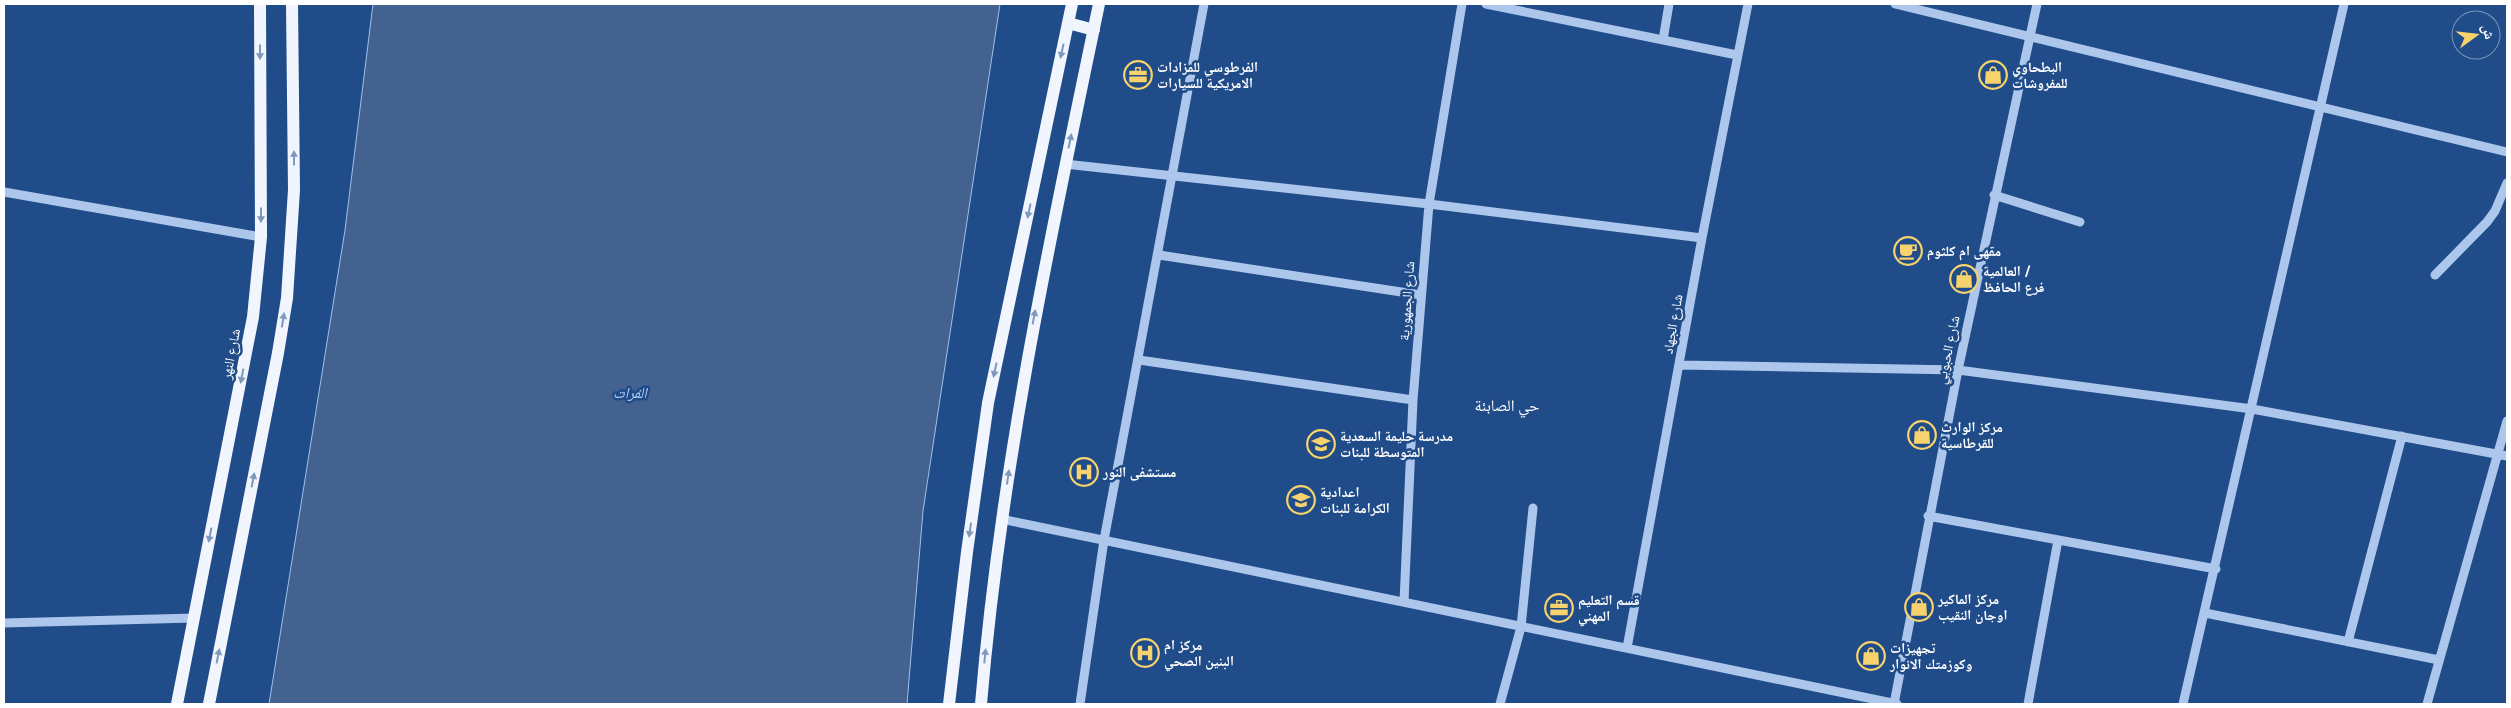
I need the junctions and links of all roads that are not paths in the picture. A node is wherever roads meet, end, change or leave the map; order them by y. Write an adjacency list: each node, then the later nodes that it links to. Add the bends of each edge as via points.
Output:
1 (260, 4): 27 (main road, شارع النهر, one-way to 27)
2 (292, 4): 55 (main road, one-way to 2, via 278,353 286,298 294,190)
3 (1072, 4): 13 (main road)
4 (1099, 4): 14 (main road)
5 (1204, 4): 21 (street)
6 (1462, 4): 25 (street, شارع الجمهورية)
7 (1486, 4): 16 (street)
8 (1669, 4): 16 (street)
9 (1748, 4): 17 (street, شارع الجهاد)
10 (1895, 4): 15 (street)
11 (2037, 4): 15 (street, شارع الحبوبي)
12 (2344, 4): 18 (street)
13 (1068, 23): 14 (main road); 56 (main road, one-way to 56, via 988,403)
14 (1094, 30): 20 (main road, one-way to 14)
15 (2030, 36): 18 (street); 24 (street, شارع الحبوبي)
16 (1663, 40): 17 (street)
17 (1737, 55): 28 (street, شارع الجهاد)
18 (2321, 108): 19 (street); 36 (street)
19 (2507, 152)
20 (1066, 164): 21 (street); 42 (main road, one-way to 20, via 1029,342)
21 (1174, 175): 25 (street); 29 (street)
22 (2507, 183): 30 (street, via 2487,222)
23 (4, 192): 27 (street)
24 (1994, 194): 26 (street); 34 (street, شارع الحبوبي)
25 (1429, 204): 28 (street); 31 (street, شارع الجمهورية)
26 (2080, 222)
27 (261, 237): 48 (main road, شارع النهر, one-way to 48, via 253,317)
28 (1702, 238): 33 (street, شارع الجهاد)
29 (1158, 255): 31 (street); 32 (street)
30 (2435, 275)
31 (1420, 295): 35 (street, شارع الجمهورية)
32 (1139, 360): 35 (street); 43 (street)
33 (1680, 365): 34 (street); 52 (street, شارع الجهاد)
34 (1958, 370): 36 (street); 41 (street, شارع الحبوبي)
35 (1414, 400): 46 (street, شارع الجمهورية)
36 (2252, 409): 38 (street); 45 (street)
37 (2507, 421): 39 (street)
38 (2402, 436): 39 (street); 51 (street)
39 (2503, 455): 53 (street)
40 (1533, 508): 50 (street)
41 (1928, 516): 44 (street); 60 (street, شارع الحبوبي)
42 (1001, 519): 43 (street); 57 (main road, one-way to 42)
43 (1104, 540): 46 (street); 58 (street)
44 (2058, 540): 45 (street); 61 (street)
45 (2216, 569): 47 (street)
46 (1404, 602): 50 (street)
47 (2205, 613): 51 (street); 62 (street)
48 (194, 618): 49 (street); 54 (main road, شارع النهر)
49 (4, 623)
50 (1521, 627): 52 (street); 59 (street)
51 (2348, 642): 53 (street)
52 (1627, 648): 60 (street)
53 (2439, 660): 63 (street)
54 (177, 704)
55 (208, 704)
56 (949, 704)
57 (981, 704)
58 (1080, 704)
59 (1500, 704)
60 (1895, 704)
61 (2028, 704)
62 (2183, 704)
63 (2427, 704)

